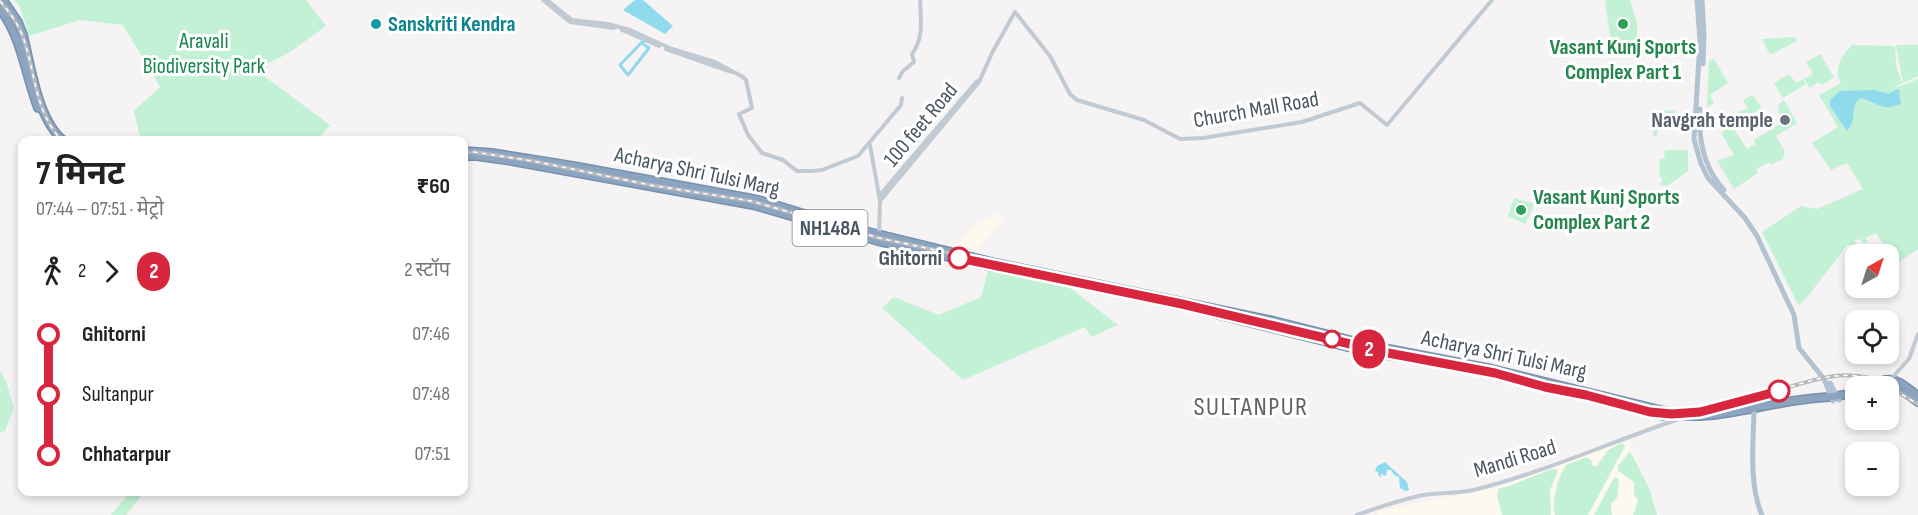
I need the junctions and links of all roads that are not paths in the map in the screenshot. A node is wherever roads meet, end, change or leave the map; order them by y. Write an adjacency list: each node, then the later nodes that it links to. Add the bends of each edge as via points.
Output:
1 (1, 0): 6 (highway)
2 (545, 0): 9 (street, via 570,22 616,28 746,80 752,108 739,114 748,135 763,154 782,159 797,171 821,171 857,156 901,105)
3 (920, 0): 7 (street, via 923,19 918,45 912,54 914,62)
4 (1492, 0): 8 (street, Church Mall Road, via 1387,125 1360,103 1302,122 1178,139 1144,120 1077,100 1016,12)
5 (1700, 0): 20 (main road, via 1696,150 1708,178 1757,236 1794,315 1799,348); 24 (main road, via 1704,39 1699,125 1705,157 1721,187 1750,218 1759,234 1795,310 1803,350)
6 (4, 8): 10 (highway, via 23,35)
7 (899, 78)
8 (980, 79): 17 (street, 100 feet Road)
9 (902, 98)
10 (38, 101): 11 (highway); 12 (highway)
11 (53, 136)
12 (57, 136)
13 (870, 145): 17 (street)
14 (468, 151): 16 (highway, Acharya Shri Tulsi Marg / NH148A)
15 (468, 156): 16 (highway, Acharya Shri Tulsi Marg / NH148A)
16 (646, 183): 18 (highway, Acharya Shri Tulsi Marg / NH148A, via 759,200)
17 (879, 199): 18 (street)
18 (879, 238): 32 (highway, Acharya Shri Tulsi Marg / NH148A, via 1305,332 1371,352 1510,376 1553,390)
19 (1918, 334): 21 (street, via 1911,357)
20 (1822, 376): 28 (main road, via 1824,388); 29 (main road)
21 (1897, 376)
22 (1899, 383): 27 (highway)
23 (1899, 388): 30 (highway)
24 (1833, 389): 25 (main road); 29 (main road)
25 (1845, 392)
26 (1845, 396): 29 (highway, NH148A)
27 (1918, 396)
28 (1816, 398): 29 (highway, NH148A); 31 (highway, NH148A)
29 (1836, 399): 31 (highway, NH148A)
30 (1918, 402)
31 (1751, 411): 32 (highway, NH148A); 32 (highway, Acharya Shri Tulsi Marg / NH148A); 34 (main road, via 1753,483)
32 (1681, 418): 33 (street, Mandi Road, via 1506,481 1465,492 1423,495)
33 (1357, 515)
34 (1761, 515)

